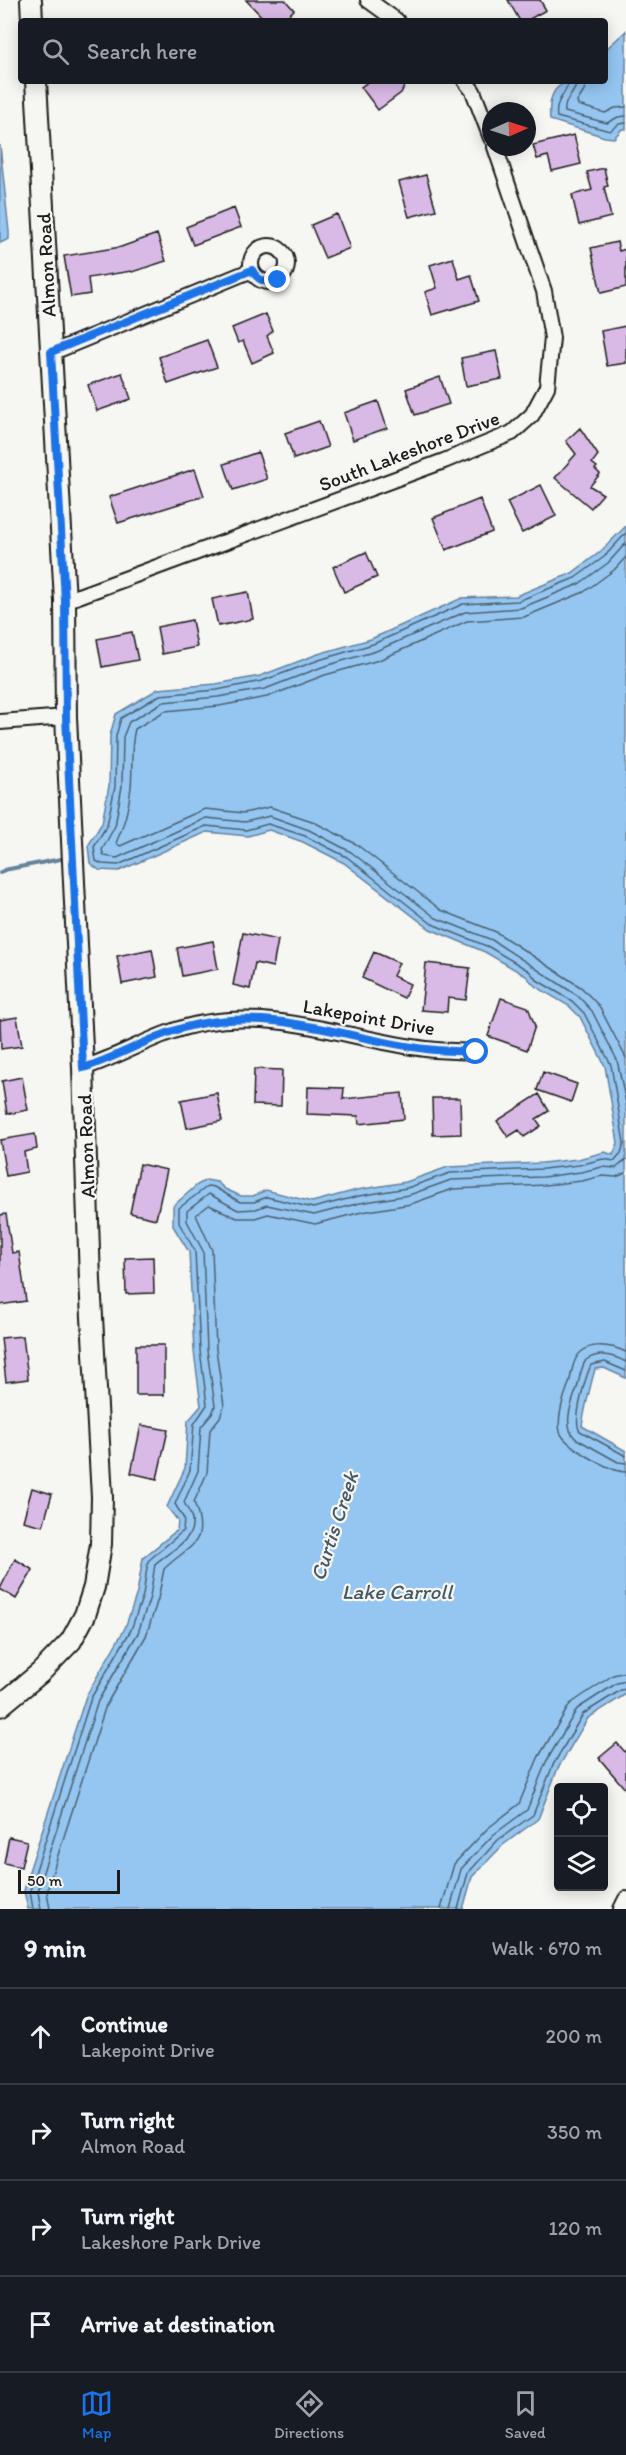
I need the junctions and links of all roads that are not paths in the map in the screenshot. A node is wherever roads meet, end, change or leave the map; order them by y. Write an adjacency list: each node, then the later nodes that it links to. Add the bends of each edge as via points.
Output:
1 (31, 0): 3 (street)
2 (368, 0): 4 (street)
3 (32, 18)
4 (393, 18)
5 (36, 84): 10 (street, Almon Road)
6 (467, 84): 7 (street)
7 (482, 114)
8 (498, 156): 11 (street, South Lakeshore Drive, via 544,291 552,338 547,387 532,415 512,433 444,461)
9 (252, 270): 10 (street)
10 (51, 352): 11 (street, Almon Road)
11 (65, 601): 12 (street, Almon Road)
12 (66, 717): 13 (street); 15 (street, Almon Road)
13 (0, 722)
14 (476, 1052): 15 (street, Lakepoint Drive, via 425,1049 290,1023 233,1019 168,1033)
15 (83, 1068): 16 (street, Almon Road, via 101,1544 91,1596 71,1641)
16 (0, 1707)
17 (626, 1899): 18 (street)
18 (621, 1909)

